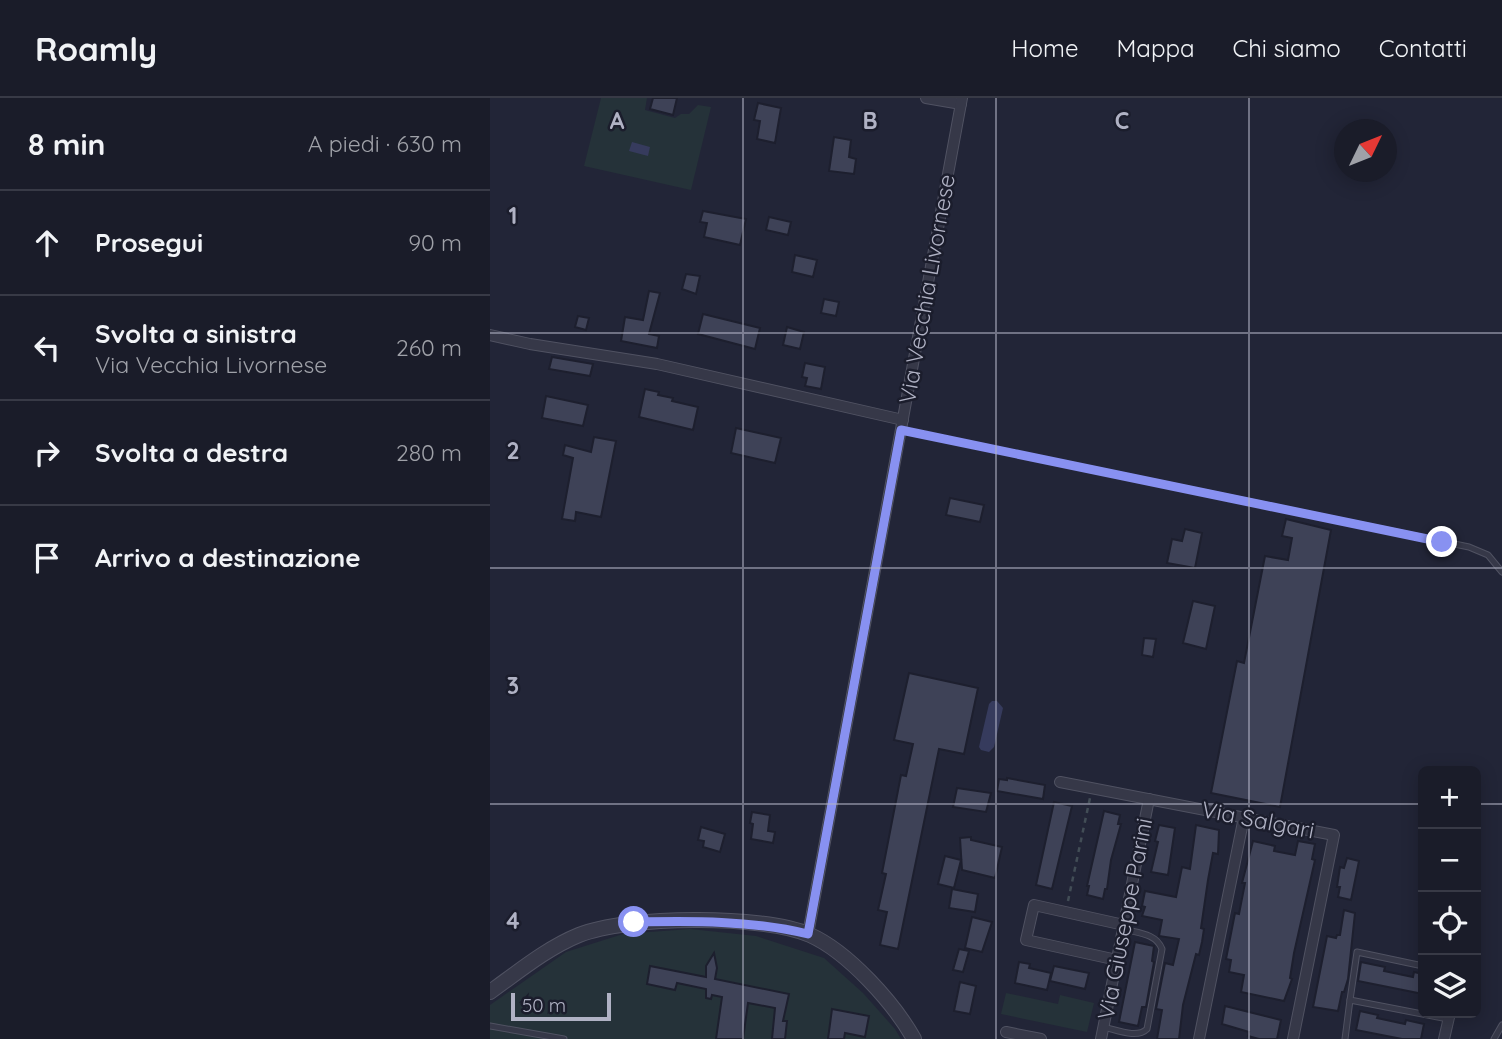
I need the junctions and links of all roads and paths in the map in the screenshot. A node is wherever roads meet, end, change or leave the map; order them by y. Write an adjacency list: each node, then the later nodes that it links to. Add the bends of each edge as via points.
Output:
1 (926, 98): 2 (street)
2 (962, 101): 4 (street, Via Vecchia Livornese)
3 (490, 335): 4 (street, via 657,364)
4 (902, 425): 5 (lane, via 1469,547 1488,555); 12 (street, Via Vecchia Livornese)
5 (1502, 572)
6 (1060, 782): 7 (street, Via Salgari)
7 (1092, 788): 8 (street, Via Salgari); 10 (path)
8 (1149, 799): 9 (street, Via Salgari); 11 (street, Via Giuseppe Parini)
9 (1244, 817): 26 (street); 27 (street, Via Salgari, via 1334,835)
10 (1065, 911): 11 (street); 13 (street, via 1034,905 1026,940)
11 (1123, 927): 13 (street, Via Giuseppe Parini); 22 (lane, via 1160,943 1152,1005 1143,1033)
12 (808, 934): 15 (street, via 704,921 607,926 556,946); 24 (street, via 870,982)
13 (1116, 960): 22 (street, Via Giuseppe Parini)
14 (1418, 965): 16 (lane, via 1357,953)
15 (490, 992)
16 (1350, 1000): 17 (lane); 28 (lane)
17 (1418, 1011)
18 (1449, 1018): 29 (street)
19 (1502, 1026): 30 (lane)
20 (490, 1027): 23 (lane)
21 (1006, 1032): 25 (street)
22 (1102, 1033)
23 (564, 1039)
24 (914, 1039)
25 (1041, 1039)
26 (1199, 1039)
27 (1293, 1039)
28 (1345, 1039)
29 (1444, 1039)
30 (1494, 1039)

